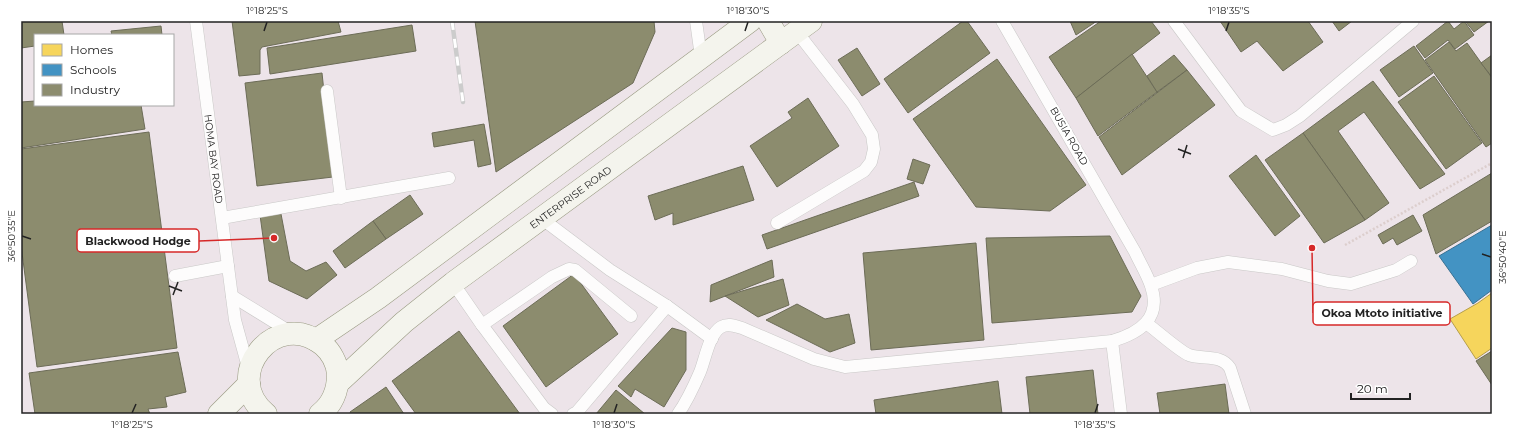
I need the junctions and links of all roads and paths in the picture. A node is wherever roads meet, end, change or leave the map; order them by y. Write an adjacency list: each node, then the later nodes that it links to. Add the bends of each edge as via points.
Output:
1 (196, 21): 13 (lane, HOMA BAY ROAD)
2 (696, 21): 9 (lane)
3 (750, 21): 9 (main road)
4 (768, 21): 8 (main road)
5 (1002, 21): 21 (lane, BUSIA ROAD, via 1135,252)
6 (1174, 21): 7 (lane, via 1241,112 1273,130 1300,116)
7 (1413, 21)
8 (796, 32): 14 (main road, ENTERPRISE ROAD); 15 (lane, via 862,117 872,135 874,149 871,162 864,171)
9 (701, 57): 29 (main road, via 378,298)
10 (327, 91): 12 (lane)
11 (449, 178): 12 (lane)
12 (341, 198): 13 (lane)
13 (222, 218): 18 (lane, HOMA BAY ROAD)
14 (541, 218): 20 (main road, ENTERPRISE ROAD); 23 (lane, via 610,270)
15 (777, 223)
16 (1345, 245): 16 (path, via 1485,166 1492,163 1384,223)
17 (1411, 261): 21 (lane, via 1396,270 1351,284 1228,262 1198,268)
18 (228, 266): 19 (lane); 22 (lane, HOMA BAY ROAD)
19 (175, 276)
20 (453, 283): 26 (lane); 32 (main road, ENTERPRISE ROAD, via 404,322)
21 (1151, 285): 25 (lane, BUSIA ROAD, via 1153,311)
22 (232, 296): 27 (lane); 31 (lane, HOMA BAY ROAD, via 237,330)
23 (667, 306): 28 (lane); 37 (lane)
24 (631, 316): 26 (lane, via 575,270 569,270 552,276)
25 (1146, 323): 30 (lane, via 1139,330); 40 (lane, via 1188,355 1221,359 1226,362)
26 (482, 325): 36 (lane, via 544,408)
27 (293, 333): 29 (main road, ENTERPRISE ROAD); 31 (main road, via 280,335 259,350 253,360)
28 (712, 339): 30 (lane, via 722,326 731,325 814,359 845,367); 38 (lane, via 694,384)
29 (316, 340): 32 (main road, ENTERPRISE ROAD, via 333,358 338,370)
30 (1112, 341): 39 (lane)
31 (249, 378): 33 (main road); 34 (main road, via 252,395)
32 (338, 383): 35 (main road, ENTERPRISE ROAD, via 329,406)
33 (219, 414)
34 (266, 414)
35 (320, 414)
36 (552, 414)
37 (573, 414)
38 (678, 414)
39 (1121, 414)
40 (1245, 414)

